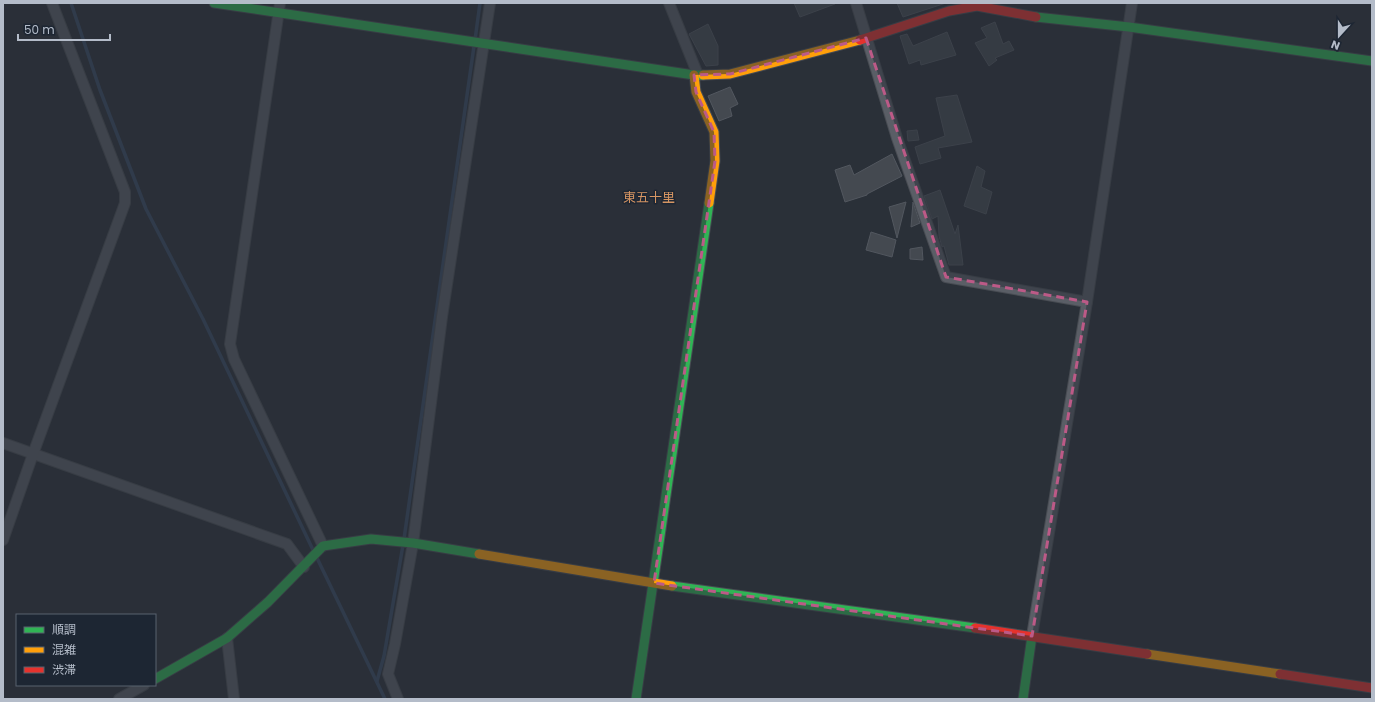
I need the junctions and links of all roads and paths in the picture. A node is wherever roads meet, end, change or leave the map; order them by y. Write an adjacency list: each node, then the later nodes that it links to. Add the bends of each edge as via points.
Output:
1 (52, 3): 16 (street, via 125,192 125,204)
2 (214, 3): 8 (street)
3 (490, 3): 11 (street)
4 (669, 3): 13 (street)
5 (856, 3): 10 (street)
6 (1132, 3): 9 (street)
7 (959, 6): 9 (street, via 977,6 1022,16); 10 (street)
8 (279, 8): 11 (street); 19 (street, via 230,344 234,358)
9 (1129, 27): 12 (street); 14 (street)
10 (866, 38): 13 (street, via 730,74); 14 (street, via 897,138 946,277)
11 (485, 43): 13 (street); 18 (street, via 442,318)
12 (1372, 61)
13 (696, 75): 21 (street, via 696,92 714,132 715,161)
14 (1087, 302): 22 (street)
15 (3, 443): 16 (street)
16 (33, 454): 17 (street); 20 (street, via 287,544)
17 (3, 540)
18 (413, 543): 19 (street, via 371,539); 21 (street); 29 (street, via 388,674)
19 (323, 546): 20 (street)
20 (304, 567): 23 (street)
21 (654, 583): 22 (street); 30 (street)
22 (1032, 636): 26 (street); 31 (street)
23 (227, 638): 24 (street); 28 (street)
24 (156, 678)
25 (142, 686): 27 (street)
26 (1372, 688)
27 (119, 699)
28 (234, 699)
29 (398, 699)
30 (636, 699)
31 (1023, 699)

